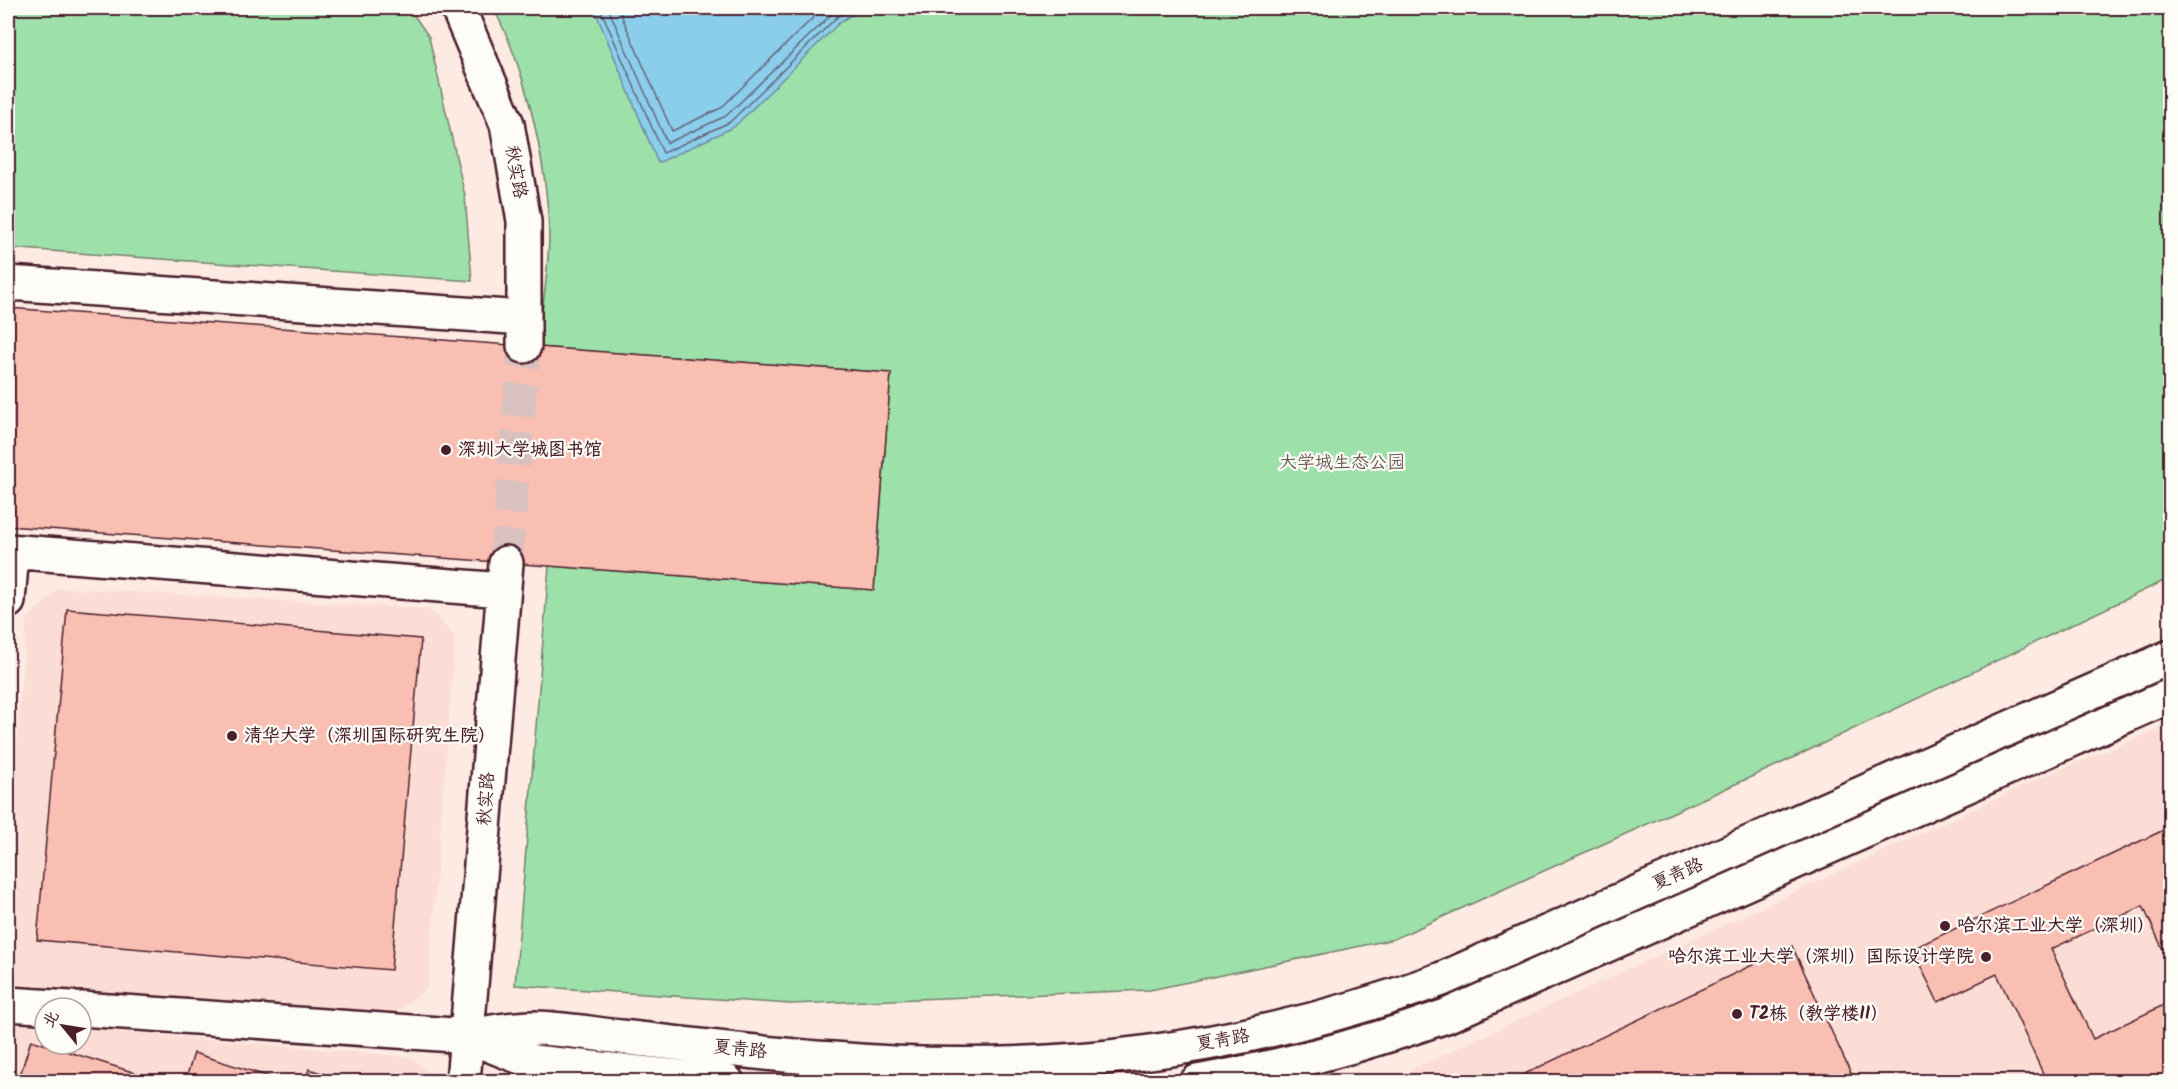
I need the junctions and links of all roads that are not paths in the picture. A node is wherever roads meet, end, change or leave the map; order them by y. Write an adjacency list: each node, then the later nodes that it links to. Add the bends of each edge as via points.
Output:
1 (458, 8): 2 (street, 秋实路, via 507,124 524,221 524,332)
2 (8, 283)
3 (10, 552): 4 (street); 10 (street, 秋实路, via 504,577)
4 (8, 601)
5 (2170, 657): 10 (street, 夏青路, via 1442,979 1367,1006 1249,1037 1124,1056 979,1066 832,1059 532,1028)
6 (2170, 696): 13 (street, 夏青路, via 1446,1016 1350,1049 1273,1069)
7 (8, 1004): 8 (street)
8 (33, 1006)
9 (93, 1010): 10 (street)
10 (468, 1036): 11 (street, 秋实路); 12 (street, 夏青路, via 533,1062)
11 (463, 1082)
12 (728, 1082)
13 (1197, 1082)

